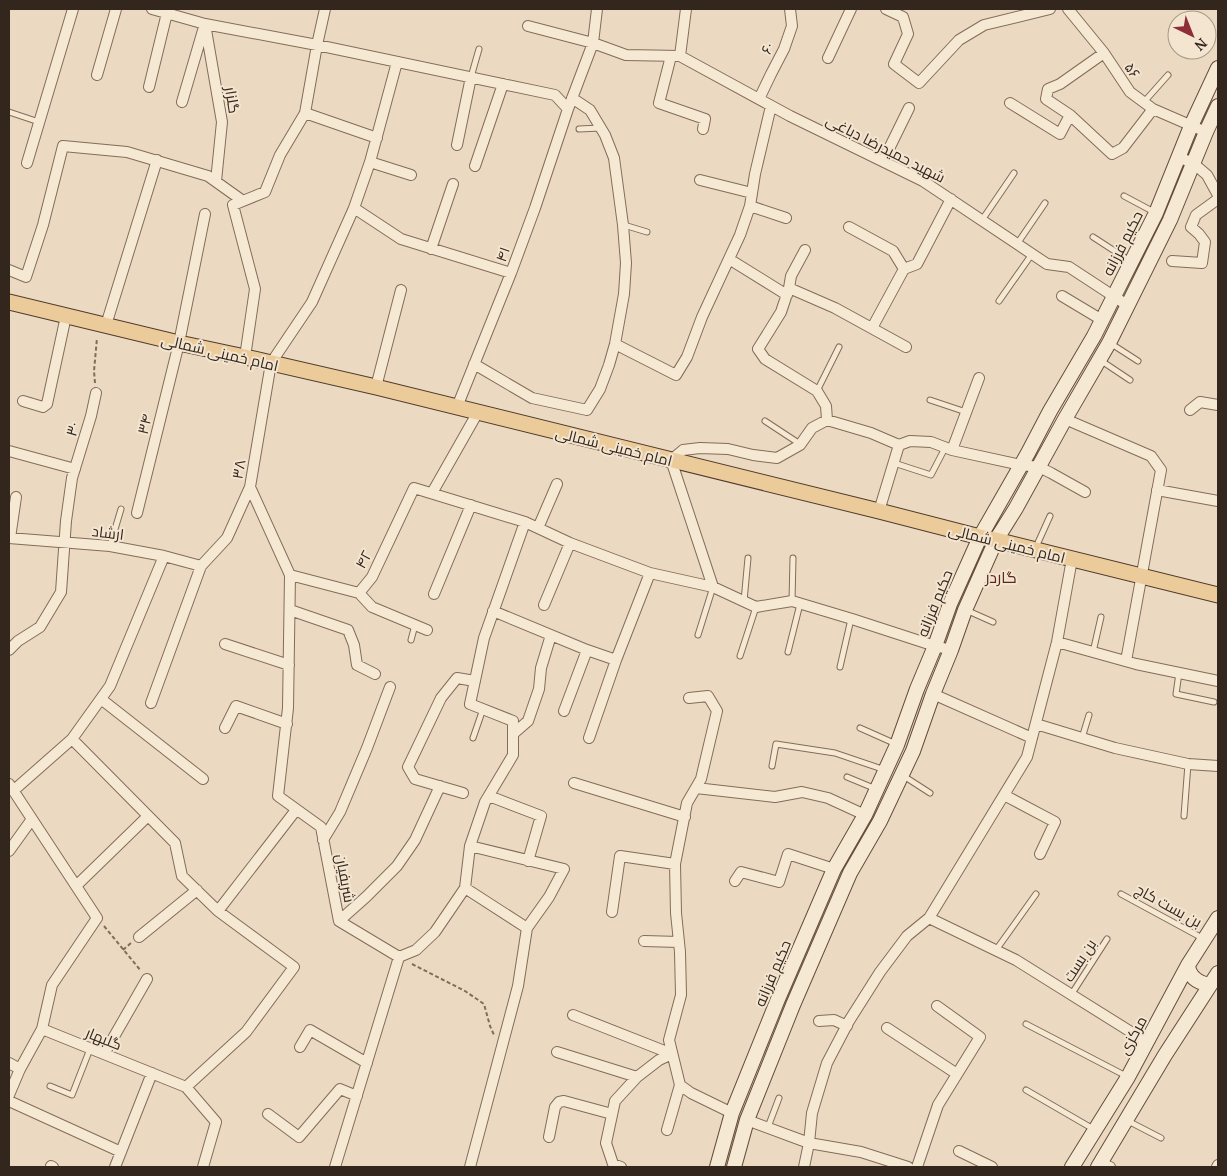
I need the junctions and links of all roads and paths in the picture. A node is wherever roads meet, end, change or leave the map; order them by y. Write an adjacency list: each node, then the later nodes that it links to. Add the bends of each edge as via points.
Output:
1 (73, 9): 41 (street)
2 (116, 9): 23 (street)
3 (152, 9): 12 (street)
4 (325, 9): 16 (street)
5 (597, 9): 15 (street, ۴۱)
6 (686, 9): 19 (street)
7 (790, 9): 29 (street, ۶۰, via 792,26)
8 (851, 9): 20 (street)
9 (886, 9): 10 (street, via 904,17 908,34 894,64 919,83 959,40 984,25)
10 (1050, 9)
11 (1068, 9): 18 (street, ۵۶)
12 (167, 13): 13 (street); 27 (street)
13 (205, 24): 16 (street); 30 (street); 59 (street, گلزار, via 222,122)
14 (528, 26): 15 (street)
15 (593, 43): 19 (street, via 626,55); 28 (street, ۴۱)
16 (317, 45): 21 (street); 39 (street)
17 (479, 49): 25 (lane)
18 (1104, 53): 31 (street, ۵۶, via 1130,92); 40 (street, via 1048,89 1046,99)
19 (675, 56): 29 (street, شهید حمیدرضا دباغی); 44 (street, via 659,103 705,119)
20 (828, 58)
21 (397, 62): 25 (street); 47 (street)
22 (1218, 68): 42 (street, حکیم فرزانه)
23 (97, 75)
24 (1168, 75): 31 (lane)
25 (471, 78): 26 (street); 48 (street)
26 (503, 84): 36 (street, via 554,95); 55 (street)
27 (150, 87)
28 (572, 98): 36 (street, ۴۱); 43 (street, via 590,110)
29 (759, 99): 33 (street, شهید حمیدرضا دباغی)
30 (182, 102)
31 (1144, 102): 37 (street, ۵۶)
32 (1010, 103): 40 (street, via 1060,134)
33 (771, 106): 51 (street, شهید حمیدرضا دباغی); 61 (street)
34 (1218, 106): 46 (street)
35 (909, 108): 51 (street)
36 (568, 109): 87 (street, ۴۱)
37 (1153, 109): 40 (street, via 1123,148 1112,154); 42 (street, ۵۶)
38 (9, 112): 41 (lane)
39 (306, 112): 47 (street); 66 (street, via 280,155 265,192)
40 (1070, 115)
41 (39, 122): 53 (street)
42 (1191, 126): 46 (street, ۵۶); 49 (street, حکیم فرزانه)
43 (600, 128): 45 (lane); 74 (street, via 614,158)
44 (703, 128)
45 (580, 129)
46 (1206, 132): 54 (street)
47 (377, 138): 52 (street)
48 (457, 145)
49 (1178, 157): 54 (street); 70 (street, حکیم فرزانه)
50 (157, 160): 59 (street); 86 (street, via 127,152 63,146 26,277); 97 (street)
51 (884, 161): 64 (street, شهید حمیدرضا دباغی, via 923,180)
52 (370, 162): 57 (street); 69 (street)
53 (27, 163)
54 (1193, 163): 62 (street, via 1207,175); 94 (street, via 1170,220)
55 (475, 166)
56 (1014, 173): 73 (lane)
57 (412, 175)
58 (700, 180): 61 (street)
59 (216, 181): 66 (street)
60 (453, 184): 79 (street)
61 (752, 193): 68 (street)
62 (1218, 195)
63 (1124, 196): 70 (lane)
64 (951, 199): 73 (street, شهید حمیدرضا دباغی); 85 (street, via 917,264)
65 (1218, 199): 84 (street, via 1196,215 1191,226 1205,242 1202,263)
66 (243, 201): 104 (street, via 233,205 255,289)
67 (1045, 203): 78 (lane)
68 (750, 206): 72 (street); 82 (street)
69 (354, 208): 79 (street, via 401,239); 107 (street, via 312,302)
70 (1156, 213): 83 (street, حکیم فرزانه)
71 (204, 214): 99 (street, ۳۴)
72 (786, 218)
73 (982, 220): 78 (street, شهید حمیدرضا دباغی)
74 (623, 225): 76 (lane); 101 (street, via 624,294)
75 (849, 226): 85 (street, via 894,251)
76 (647, 232)
77 (1093, 237): 83 (lane)
78 (1017, 244): 81 (street, شهید حمیدرضا دباغی)
79 (431, 249): 87 (street)
80 (805, 250): 89 (street, via 791,276)
81 (1032, 254): 91 (street, شهید حمیدرضا دباغی, via 1047,264 1069,267); 92 (lane)
82 (729, 259): 89 (street); 101 (street, via 676,376)
83 (1131, 261): 91 (street, حکیم فرزانه)
84 (1172, 261)
85 (904, 269): 98 (street)
86 (9, 270)
87 (511, 273): 108 (street, ۴۱)
88 (401, 290): 111 (street)
89 (788, 292): 98 (street, via 835,308); 112 (street, via 781,312 758,349 765,359)
90 (1062, 296): 96 (street)
91 (1114, 296): 94 (street, شهید حمیدرضا دباغی); 96 (street, حکیم فرزانه)
92 (999, 301)
93 (9, 302): 95 (main road, امام خمینی شمالی)
94 (1127, 305): 100 (street)
95 (66, 316): 97 (main road, امام خمینی شمالی); 115 (street, via 47,404 43,407)
96 (1102, 320): 130 (street, حکیم فرزانه)
97 (102, 324): 99 (main road, امام خمینی شمالی); 113 (path, via 94,371)
98 (872, 328): 103 (street)
99 (179, 343): 104 (main road, امام خمینی شمالی); 143 (street, ۳۴)
100 (1109, 343): 105 (street); 106 (lane)
101 (615, 344): 108 (street, via 600,389 587,410 532,398)
102 (839, 347): 112 (lane)
103 (906, 347)
104 (245, 357): 107 (main road, امام خمینی شمالی)
105 (1099, 360): 110 (lane); 121 (street)
106 (1138, 361)
107 (271, 363): 111 (main road, امام خمینی شمالی); 134 (street, ۳۸)
108 (474, 364): 117 (street, ۴۱)
109 (979, 378): 120 (street)
110 (1130, 380)
111 (376, 387): 117 (main road, امام خمینی شمالی)
112 (818, 391): 122 (street, via 826,406)
113 (96, 393): 132 (street, ۳۰)
114 (930, 400): 120 (lane)
115 (23, 401)
116 (1218, 405): 118 (street, via 1200,402)
117 (457, 407): 119 (main road, امام خمینی شمالی)
118 (1190, 410)
119 (478, 412): 128 (main road, امام خمینی شمالی); 137 (street)
120 (966, 412): 126 (street)
121 (1065, 419): 131 (street); 135 (street, via 1151,456 1161,470)
122 (827, 420): 124 (street, via 812,428); 125 (street)
123 (765, 421): 124 (lane)
124 (800, 445): 128 (street, via 777,458 728,449 700,448 683,450)
125 (898, 445): 126 (street, via 910,441 931,442); 129 (street)
126 (948, 449): 129 (lane, via 931,475); 130 (street)
127 (9, 451): 132 (street)
128 (671, 460): 142 (main road, امام خمینی شمالی); 162 (street)
129 (893, 463): 142 (street)
130 (1021, 465): 131 (street); 148 (street, حکیم فرزانه)
131 (1039, 467): 136 (street); 149 (street)
132 (75, 469): 150 (street, ۳۰)
133 (557, 484): 146 (street)
134 (250, 487): 158 (street, ۳۸, via 227,538); 160 (street)
135 (1157, 490): 139 (street); 161 (street)
136 (1085, 492)
137 (432, 493): 140 (street); 163 (street, ۴۲, via 414,488 372,577)
138 (16, 498): 147 (street)
139 (1218, 501)
140 (471, 505): 145 (street); 164 (street)
141 (121, 509): 152 (lane)
142 (879, 511): 148 (main road, امام خمینی شمالی)
143 (137, 513)
144 (1050, 516): 153 (lane)
145 (525, 522): 146 (street); 172 (street)
146 (538, 528): 151 (street)
147 (9, 538): 150 (street, ارشاد)
148 (980, 538): 149 (main road, امام خمینی شمالی); 183 (street, حکیم فرزانه)
149 (996, 540): 153 (main road, امام خمینی شمالی); 171 (street)
150 (65, 542): 152 (street, ارشاد); 184 (street, ۳۰, via 61,592 40,627)
151 (570, 543): 159 (street); 168 (street)
152 (110, 546): 154 (street, ارشاد)
153 (1035, 550): 157 (main road, امام خمینی شمالی)
154 (164, 556): 158 (street, ارشاد); 201 (street, via 110,686)
155 (748, 558): 166 (lane)
156 (793, 558): 167 (lane)
157 (1072, 559): 161 (main road, امام خمینی شمالی); 181 (street)
158 (201, 566): 203 (street)
159 (650, 573): 162 (street); 190 (street)
160 (290, 575): 163 (street); 170 (street, شریفیان)
161 (1141, 576): 165 (main road, امام خمینی شمالی); 191 (street)
162 (713, 587): 166 (street); 179 (lane)
163 (359, 593): 176 (street, via 372,607)
164 (434, 594)
165 (1218, 595)
166 (744, 602): 169 (street)
167 (796, 602): 169 (street); 174 (street); 187 (lane)
168 (544, 604)
169 (756, 608): 189 (lane)
170 (290, 610): 192 (street, شریفیان); 195 (street, via 348,630 357,665)
171 (965, 610): 175 (lane); 186 (street)
172 (494, 612): 178 (street); 196 (street, via 484,638)
173 (1102, 617): 188 (lane)
174 (852, 619): 183 (street); 193 (lane)
175 (993, 622)
176 (415, 625): 177 (street); 180 (lane)
177 (427, 630)
178 (551, 635): 185 (street); 211 (street, via 541,668 539,689 528,720)
179 (698, 635)
180 (411, 640)
181 (1057, 642): 188 (street); 208 (street)
182 (225, 644): 192 (street)
183 (934, 646): 186 (street); 217 (street, حکیم فرزانه)
184 (9, 650)
185 (587, 650): 190 (street); 205 (street)
186 (951, 650): 199 (street)
187 (788, 652)
188 (1093, 652): 191 (street)
189 (740, 656)
190 (616, 660): 213 (street)
191 (1126, 661): 194 (street)
192 (289, 665): 207 (street, شریفیان)
193 (840, 668)
194 (1179, 673): 197 (street); 202 (lane, via 1176,694)
195 (375, 674)
196 (475, 681): 204 (street, via 470,704); 226 (street, via 458,678 441,698 408,766 415,779)
197 (1218, 681)
198 (390, 687): 240 (street, via 340,812)
199 (933, 694): 214 (street); 222 (street)
200 (689, 698): 228 (street, via 708,696 717,711)
201 (101, 699): 216 (street); 224 (street)
202 (1214, 702)
203 (151, 703)
204 (483, 710): 211 (street, via 513,721); 212 (lane)
205 (564, 711)
206 (1088, 715): 215 (lane)
207 (287, 724): 209 (street, via 236,706); 234 (street, شریفیان, via 278,796)
208 (1036, 724): 214 (street); 215 (street)
209 (225, 728)
210 (860, 728): 217 (lane)
211 (513, 734): 233 (street, via 513,755)
212 (473, 738)
213 (589, 738)
214 (1032, 738): 232 (street, via 1027,757)
215 (1082, 738): 218 (street)
216 (72, 740): 227 (street); 236 (street)
217 (898, 745): 221 (street, حکیم فرزانه)
218 (1188, 764): 220 (street); 237 (lane)
219 (772, 766): 221 (lane, via 776,744 834,753)
220 (1218, 766)
221 (886, 771): 229 (street, حکیم فرزانه)
222 (902, 775): 231 (lane); 303 (street, via 850,873)
223 (847, 777): 229 (lane)
224 (203, 779)
225 (574, 783): 238 (street)
226 (440, 786): 230 (street); 258 (street, via 415,840 397,866)
227 (11, 788): 239 (street)
228 (696, 788): 235 (street, via 775,797 802,792 828,798); 238 (street, via 687,803)
229 (877, 789): 235 (street, حکیم فرزانه)
230 (463, 793)
231 (930, 793)
232 (1004, 795): 243 (street, via 1055,822); 256 (street)
233 (489, 796): 241 (street); 244 (street, via 541,816)
234 (296, 810): 240 (street, شریفیان, via 321,827); 253 (street)
235 (865, 815): 246 (street, حکیم فرزانه)
236 (148, 816): 248 (street); 250 (street, via 175,843 182,876)
237 (1184, 816)
238 (685, 817): 245 (street)
239 (32, 819): 242 (street); 248 (street)
240 (323, 840): 258 (street, شریفیان)
241 (470, 846): 244 (street); 249 (street)
242 (9, 852)
243 (1040, 854)
244 (528, 860): 259 (street, via 564,869 549,897)
245 (675, 864): 254 (street, via 620,856); 264 (street)
246 (834, 869): 247 (street, via 788,854 779,882 741,872); 300 (street, حکیم فرزانه)
247 (735, 881)
248 (76, 886): 255 (street)
249 (465, 888): 259 (street); 266 (street, via 435,932 416,950)
250 (197, 890): 253 (street); 260 (street)
251 (1036, 894): 265 (lane)
252 (1121, 894): 262 (lane, بن بست کاج)
253 (218, 911): 294 (street, via 294,967 246,1032)
254 (612, 912)
255 (97, 918): 268 (path); 277 (street, via 52,985)
256 (929, 918): 265 (street); 275 (street, via 907,936)
257 (1218, 918): 262 (street, مرکزی)
258 (339, 921): 266 (street, شریفیان)
259 (526, 928): 281 (street, via 518,986)
260 (139, 937)
261 (1107, 939): 270 (lane, بن بست)
262 (1204, 939): 267 (street, مرکزی)
263 (644, 940): 264 (street)
264 (679, 942): 284 (street, via 681,995 668,1040)
265 (996, 950): 270 (street)
266 (399, 957): 281 (path, via 484,1004); 286 (street)
267 (1188, 965): 269 (street, via 1194,978 1202,983); 278 (street, مرکزی)
268 (147, 979): 283 (street)
269 (1214, 979): 304 (street)
270 (1071, 995): 278 (street)
271 (937, 1006): 289 (street, via 980,1037)
272 (573, 1016): 284 (street)
273 (819, 1021): 275 (street, via 834,1020)
274 (1026, 1024): 291 (lane)
275 (847, 1026): 310 (street, via 827,1063 812,1113)
276 (887, 1028): 289 (street)
277 (42, 1029): 280 (street, گلبهار); 287 (street)
278 (1147, 1042): 291 (street, مرکزی)
279 (300, 1046): 286 (street, via 310,1030)
280 (90, 1049): 283 (street, گلبهار); 293 (lane, via 72,1095)
281 (500, 1051): 318 (street)
282 (557, 1052): 290 (street)
283 (104, 1054): 288 (street, گلبهار)
284 (672, 1054): 290 (street); 292 (street)
285 (9, 1063): 287 (street)
286 (367, 1063): 297 (street)
287 (20, 1069): 296 (street)
288 (152, 1073): 294 (street, گلبهار); 312 (street)
289 (957, 1074): 324 (street, via 938,1105)
290 (637, 1077): 302 (street, via 615,1101)
291 (1128, 1077): 307 (street, مرکزی)
292 (680, 1085): 300 (street); 306 (street)
293 (50, 1086)
294 (186, 1087): 316 (street, گلبهار, via 216,1122)
295 (1026, 1090): 307 (lane)
296 (9, 1095)
297 (357, 1096): 301 (street, via 340,1089 299,1136); 317 (street)
298 (779, 1098): 305 (lane)
299 (9, 1101): 312 (street)
300 (732, 1113): 303 (street); 320 (street, حکیم فرزانه)
301 (268, 1114)
302 (612, 1114): 308 (street, via 559,1102 555,1106); 319 (street, via 606,1143 613,1164)
303 (747, 1120): 305 (street); 321 (street)
304 (1125, 1120): 309 (lane); 314 (street)
305 (768, 1127): 310 (street)
306 (667, 1130)
307 (1096, 1130): 326 (street, مرکزی)
308 (549, 1137)
309 (1161, 1138)
310 (809, 1143): 313 (street, via 861,1152); 322 (street)
311 (959, 1151): 325 (street)
312 (121, 1152): 315 (street)
313 (882, 1163): 323 (street)
314 (1103, 1166)
315 (115, 1167)
316 (203, 1167)
317 (335, 1167)
318 (470, 1167)
319 (621, 1167)
320 (717, 1167)
321 (734, 1167)
322 (804, 1167)
323 (908, 1167)
324 (917, 1167)
325 (992, 1167)
326 (1072, 1167)

